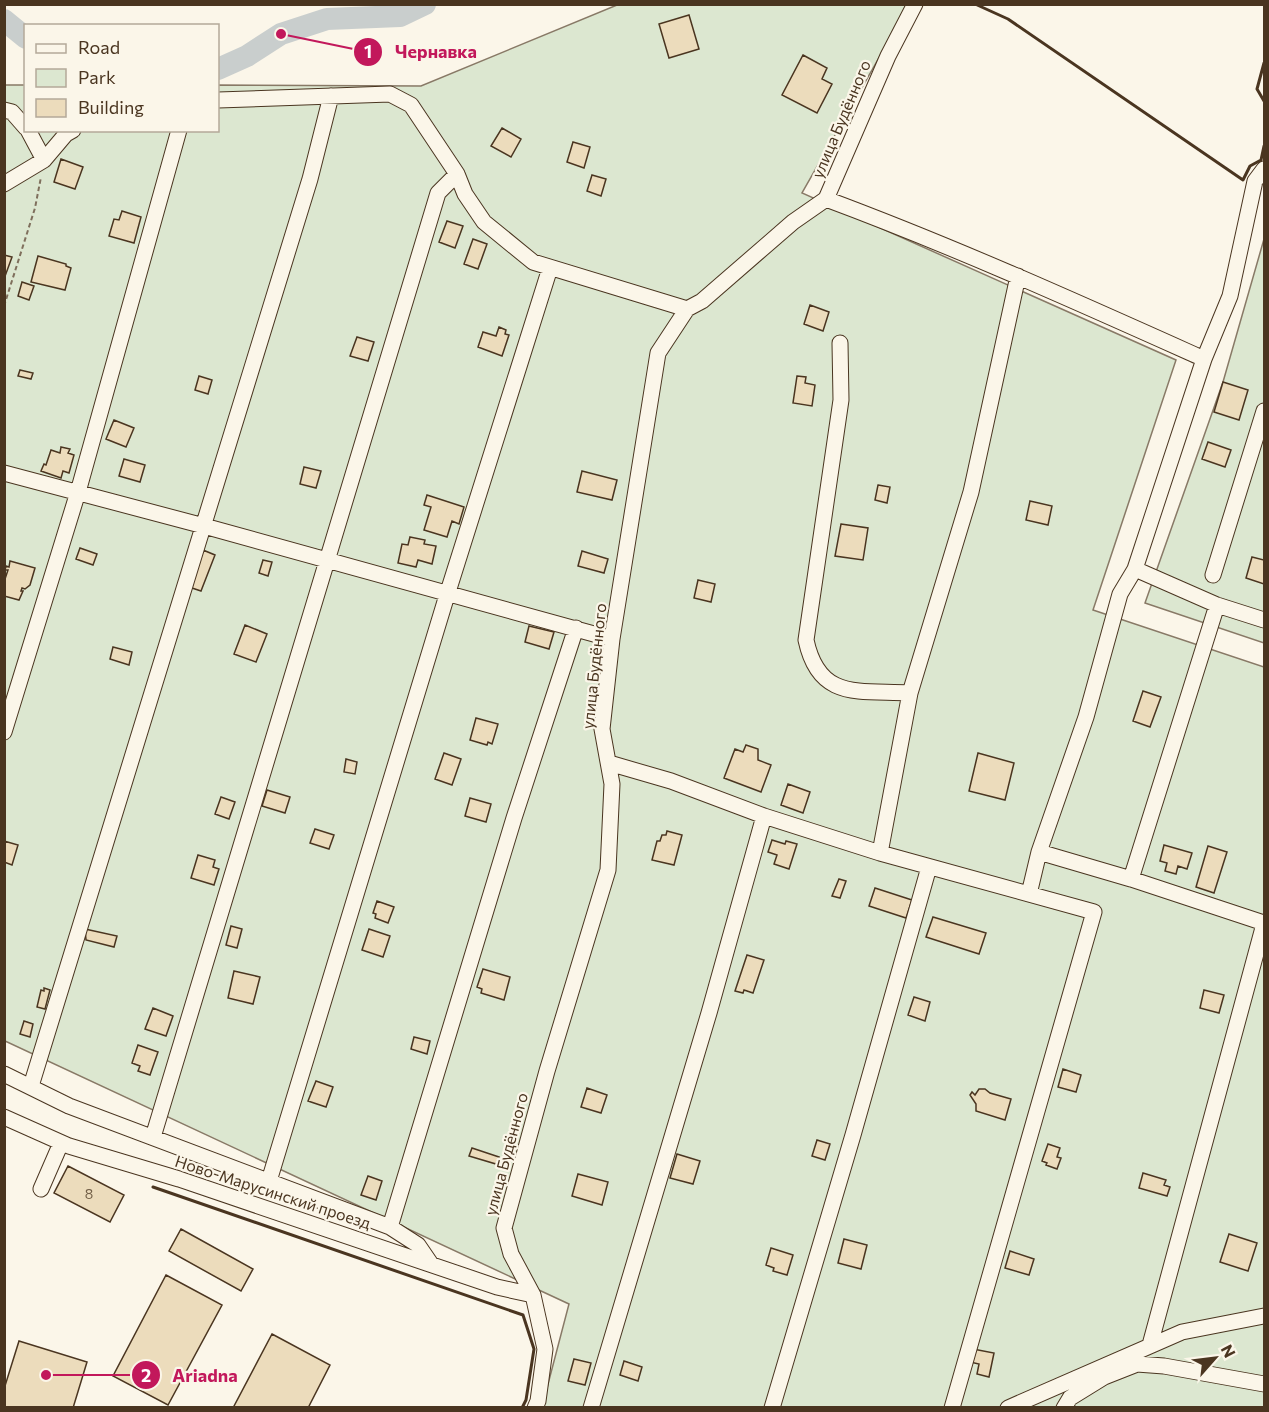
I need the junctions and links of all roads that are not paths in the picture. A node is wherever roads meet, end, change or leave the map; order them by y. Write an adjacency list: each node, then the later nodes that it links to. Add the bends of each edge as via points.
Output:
1 (915, 4): 13 (street, улица Будённого)
2 (331, 96): 3 (street); 11 (street, via 390,94 411,105); 22 (street, via 310,179)
3 (219, 100)
4 (4, 110): 5 (street, via 12,112)
5 (24, 126)
6 (29, 132): 9 (street)
7 (70, 132): 9 (street)
8 (178, 132): 21 (street)
9 (44, 160): 12 (street)
10 (1264, 169): 18 (street, via 1255,181 1230,296)
11 (457, 174): 14 (street, via 484,222 533,262); 23 (street, via 438,193)
12 (4, 184)
13 (826, 199): 15 (street); 16 (street, улица Будённого, via 793,222 702,301)
14 (550, 268): 16 (street); 26 (street)
15 (1018, 276): 18 (street); 31 (street, via 971,492)
16 (687, 309): 30 (street, улица Будённого, via 658,353)
17 (840, 343): 31 (street, via 841,400 806,640 809,657 819,675 833,686)
18 (1204, 359): 24 (street)
19 (1264, 411): 25 (street)
20 (4, 473): 21 (street)
21 (78, 492): 22 (street); 32 (street)
22 (204, 526): 23 (street); 42 (street)
23 (327, 560): 26 (street); 44 (street)
24 (1135, 569): 27 (street); 35 (street, via 1120,594 1086,717)
25 (1214, 575)
26 (447, 595): 29 (street); 46 (street)
27 (1217, 605): 28 (street); 38 (street)
28 (1264, 620)
29 (576, 628): 30 (street); 48 (street)
30 (612, 639): 33 (street, улица Будённого, via 602,729)
31 (910, 693): 36 (street)
32 (4, 732)
33 (609, 763): 34 (street, via 671,781); 50 (street, улица Будённого, via 612,784 608,870 504,1228 511,1254)
34 (764, 816): 36 (street); 55 (street, via 706,1025)
35 (1039, 852): 38 (street); 39 (street)
36 (880, 853): 37 (street)
37 (929, 867): 39 (street); 56 (street)
38 (1131, 879): 40 (street)
39 (1029, 894): 57 (street, via 1094,912)
40 (1264, 924): 52 (street)
41 (4, 1074): 42 (street)
42 (31, 1086): 44 (street, via 69,1106)
43 (4, 1117): 45 (street, Ново-Марусинский проезд)
44 (153, 1137): 46 (street)
45 (61, 1143): 47 (street); 49 (street, Ново-Марусинский проезд)
46 (269, 1181): 48 (street)
47 (41, 1189)
48 (390, 1227): 49 (street, via 418,1245)
49 (431, 1264): 50 (street, Ново-Марусинский проезд)
50 (533, 1295): 54 (street, улица Будённого, via 545,1349)
51 (1264, 1316): 52 (street, via 1182,1332)
52 (1150, 1346): 58 (street)
53 (1264, 1384): 59 (street, via 1137,1364 1104,1377 1070,1398)
54 (535, 1407)
55 (591, 1407)
56 (772, 1407)
57 (952, 1407)
58 (1008, 1407)
59 (1064, 1407)

